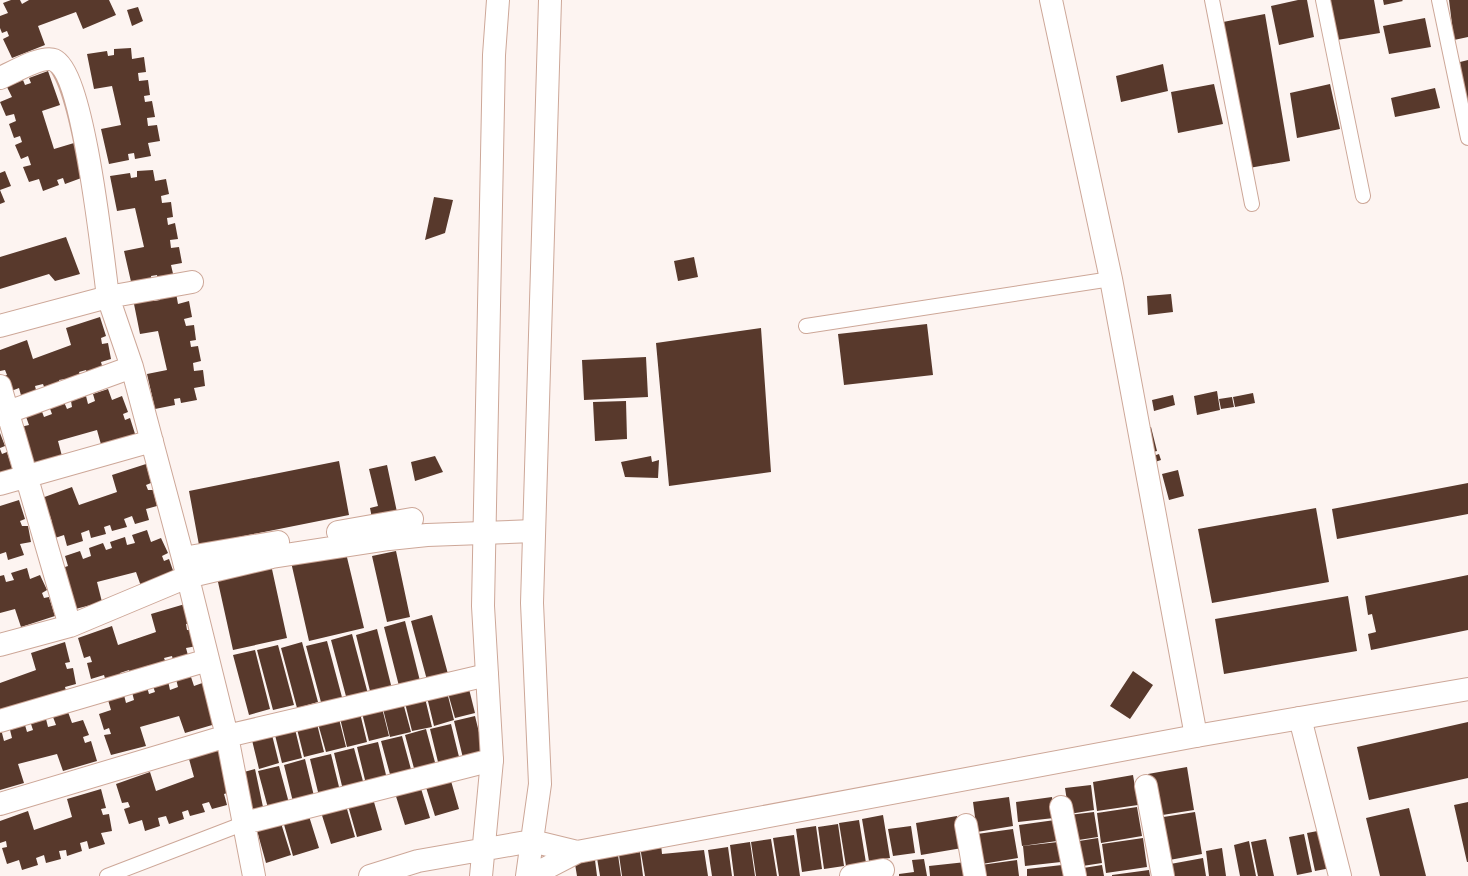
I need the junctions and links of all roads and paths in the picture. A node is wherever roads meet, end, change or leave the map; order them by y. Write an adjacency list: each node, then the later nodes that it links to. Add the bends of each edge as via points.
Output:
1 (498, 0): 24 (street, via 494,71)
2 (550, 0): 23 (street)
3 (1051, 0): 11 (street)
4 (1212, 0): 10 (lane)
5 (1323, 0): 9 (lane)
6 (1439, 0): 8 (lane)
7 (0, 78): 13 (street, via 42,60 54,60 68,76 83,128)
8 (1468, 138)
9 (1363, 196)
10 (1252, 204)
11 (1111, 278): 15 (lane); 34 (street)
12 (192, 282): 13 (street)
13 (108, 296): 14 (street); 16 (street)
14 (0, 326)
15 (806, 326)
16 (132, 367): 18 (street); 19 (street)
17 (0, 386): 18 (street)
18 (4, 413): 20 (street)
19 (152, 441): 20 (street); 25 (street)
20 (27, 477): 21 (street); 26 (street)
21 (0, 484)
22 (412, 519): 25 (street)
23 (534, 531): 24 (street); 41 (street, via 532,602 540,784)
24 (485, 533): 25 (street, via 389,539); 29 (street, via 483,606)
25 (185, 567): 26 (street); 28 (street)
26 (70, 626): 27 (street)
27 (0, 646)
28 (208, 660): 32 (street); 33 (street)
29 (487, 675): 33 (street); 35 (street)
30 (1468, 688): 31 (street)
31 (1300, 718): 34 (street); 55 (street)
32 (0, 721)
33 (227, 736): 37 (street); 39 (street)
34 (1196, 736): 43 (street)
35 (492, 760): 39 (street); 42 (street)
36 (1146, 786): 54 (street)
37 (0, 804)
38 (1061, 807): 53 (street)
39 (245, 823): 45 (lane); 46 (street)
40 (966, 825): 52 (street)
41 (532, 840): 42 (street); 43 (street); 49 (street)
42 (485, 848): 47 (street, via 418,861); 48 (street)
43 (577, 852): 50 (street)
44 (883, 870): 51 (street)
45 (107, 876)
46 (254, 876)
47 (370, 876)
48 (481, 876)
49 (527, 876)
50 (531, 876)
51 (851, 876)
52 (975, 876)
53 (1075, 876)
54 (1163, 876)
55 (1340, 876)

